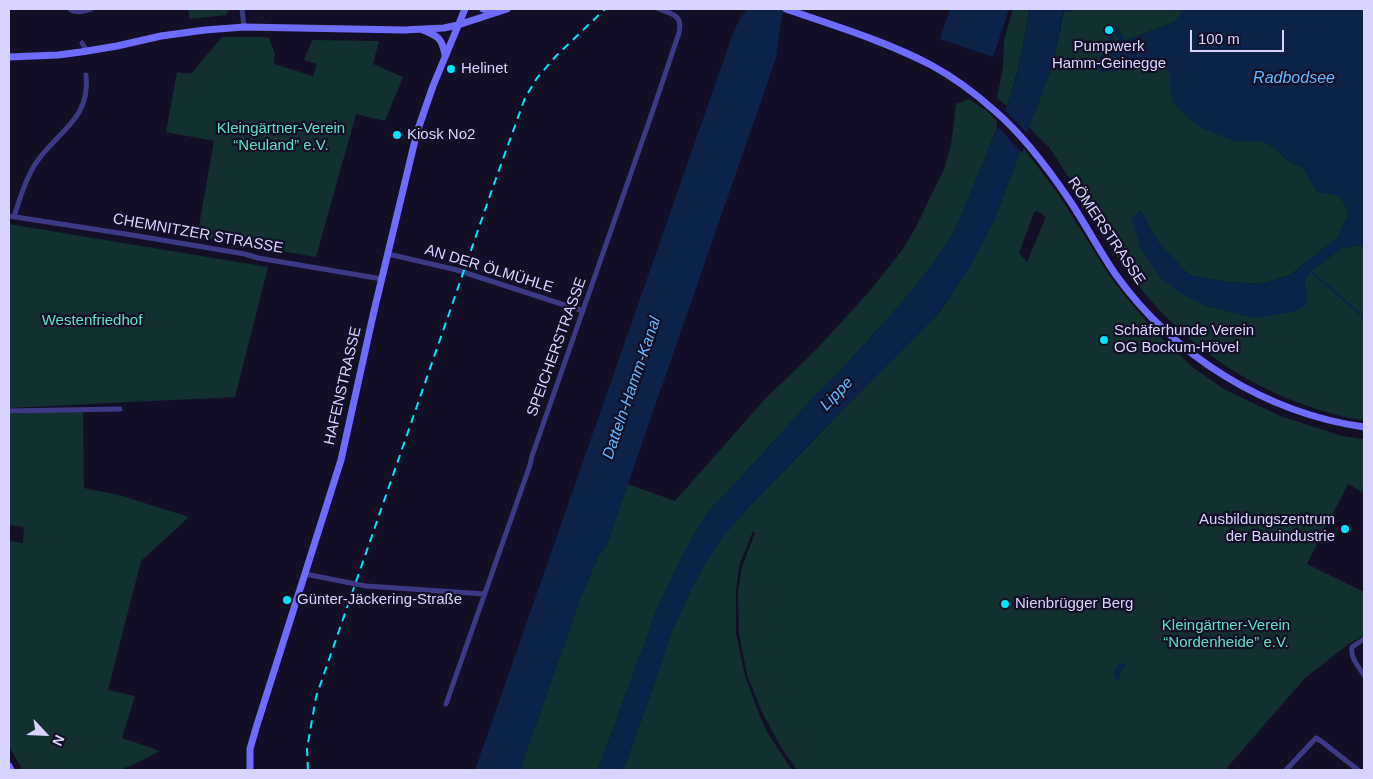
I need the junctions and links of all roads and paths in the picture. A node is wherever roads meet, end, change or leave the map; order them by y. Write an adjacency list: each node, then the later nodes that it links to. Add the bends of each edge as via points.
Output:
1 (70, 9): 2 (street, via 76,12)
2 (91, 9)
3 (242, 9): 10 (street)
4 (465, 9): 9 (main road, HAFENSTRASSE)
5 (483, 9): 8 (main road)
6 (659, 9): 20 (street, SPEICHERSTRASSE, via 678,18 681,26)
7 (788, 9): 23 (main road, RÖMERSTRASSE, via 879,42 932,66 996,112 1040,159 1115,274 1150,316 1207,365 1281,405 1323,419)
8 (503, 10): 9 (main road)
9 (458, 26): 11 (main road); 14 (main road, HAFENSTRASSE)
10 (244, 27): 11 (main road); 13 (main road, via 160,36)
11 (421, 29): 14 (main road, via 438,37)
12 (82, 43): 13 (street)
13 (87, 51): 15 (main road)
14 (446, 55): 18 (main road, HAFENSTRASSE, via 417,132)
15 (9, 57)
16 (86, 74): 17 (street, via 85,99 80,111 34,166)
17 (11, 216): 19 (street, CHEMNITZER STRASSE, via 132,234)
18 (388, 254): 19 (main road, HAFENSTRASSE); 20 (street, AN DER ÖLMÜHLE, via 464,272)
19 (382, 279): 24 (main road, HAFENSTRASSE, via 341,460)
20 (583, 311): 25 (street, SPEICHERSTRASSE)
21 (120, 409): 22 (street)
22 (9, 411)
23 (1364, 427)
24 (305, 574): 25 (street, via 366,586); 31 (main road, HAFENSTRASSE, via 253,738)
25 (485, 594): 28 (street, SPEICHERSTRASSE)
26 (1364, 639): 27 (street, via 1351,651)
27 (1364, 676)
28 (446, 704)
29 (9, 766): 30 (main road)
30 (11, 770)
31 (250, 770)
32 (1286, 770): 33 (street, via 1316,738)
33 (1358, 770)

